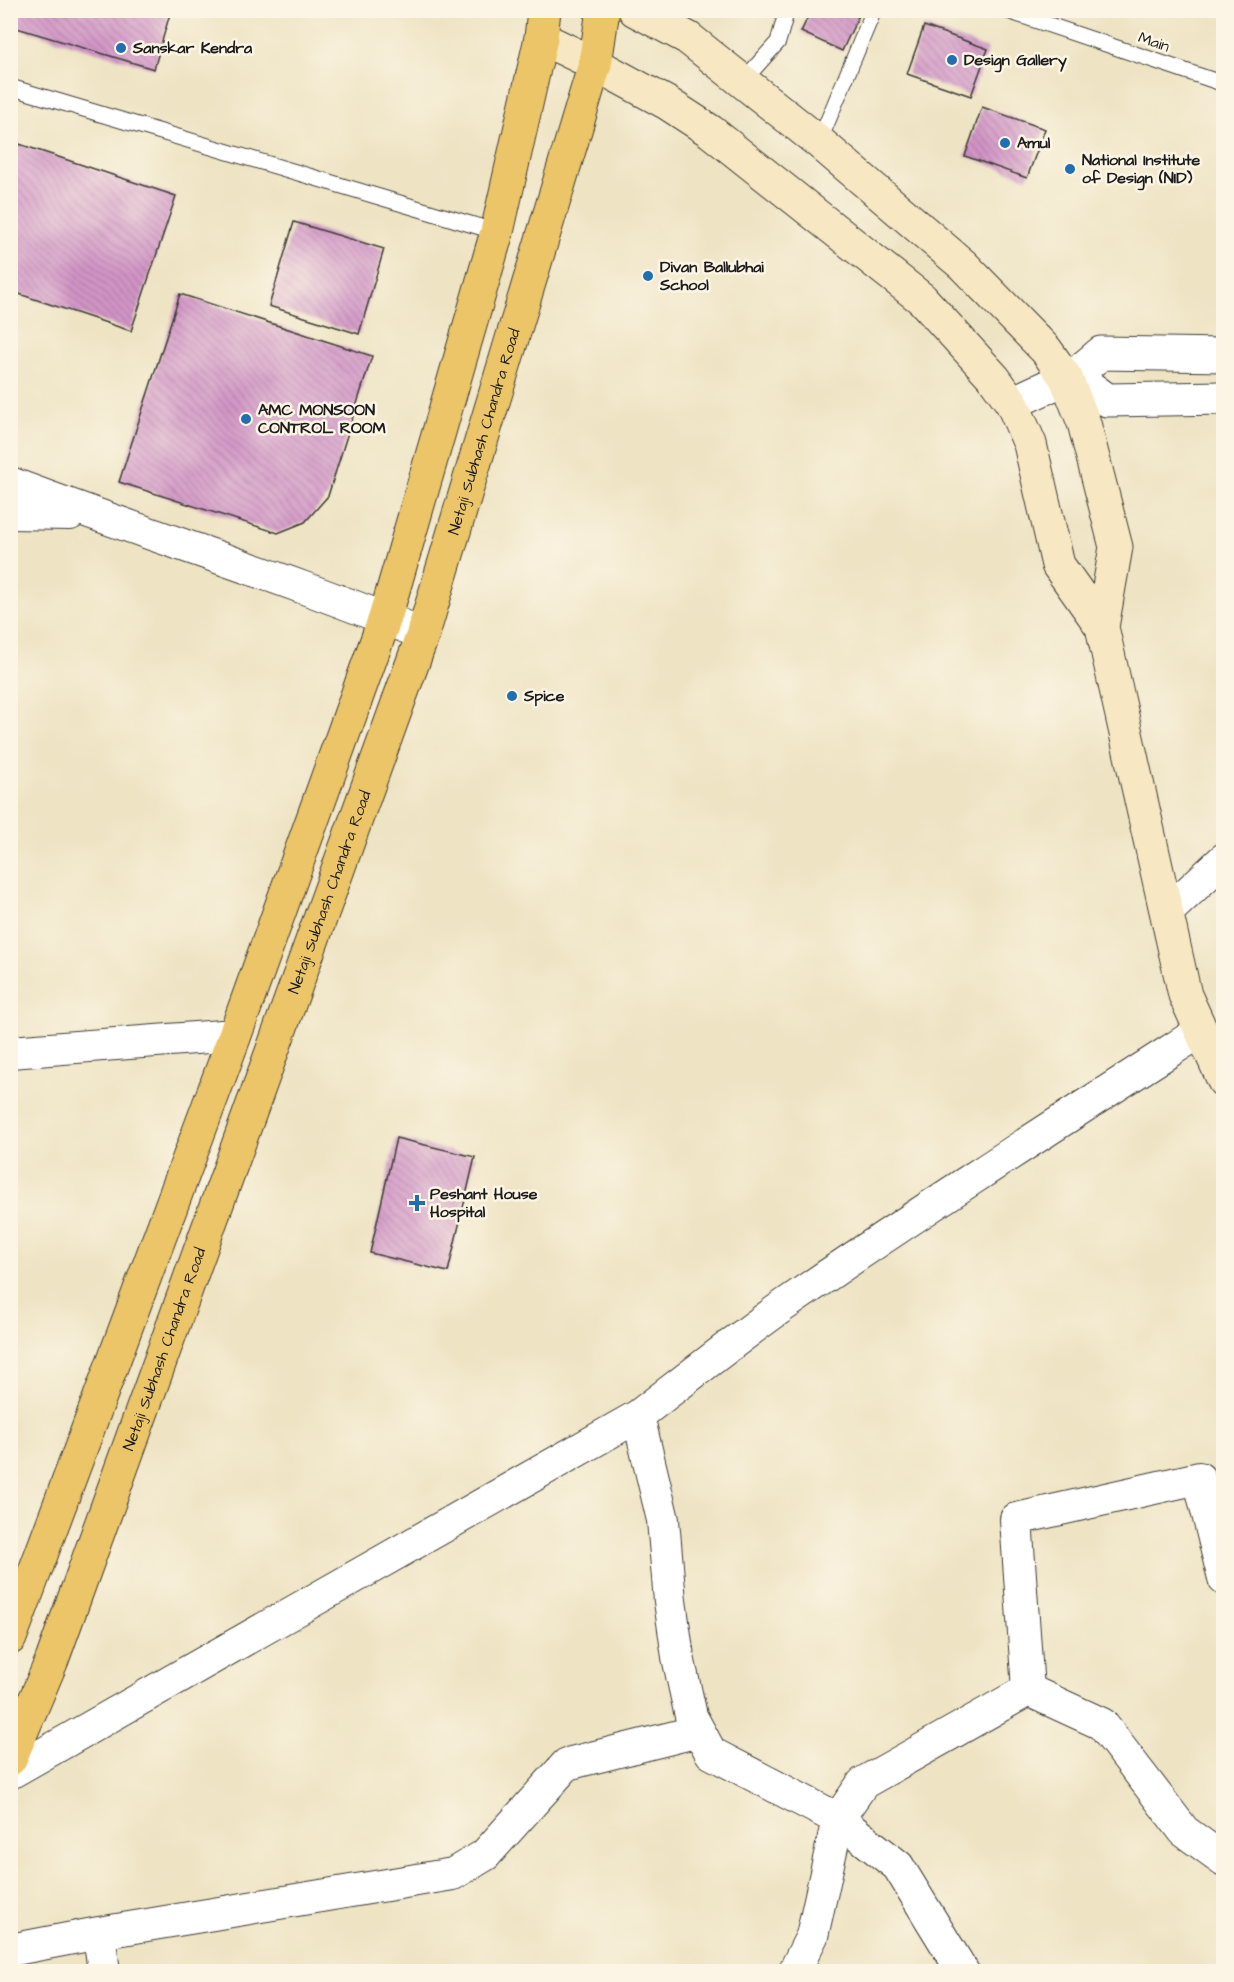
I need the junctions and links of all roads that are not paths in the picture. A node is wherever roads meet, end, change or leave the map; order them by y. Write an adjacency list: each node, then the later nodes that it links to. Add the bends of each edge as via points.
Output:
1 (603, 10): 7 (main road, Netaji Subhash Chandra Road)
2 (635, 10): 8 (main road, via 688,38)
3 (787, 10): 8 (lane, via 778,42)
4 (874, 10): 11 (lane)
5 (1005, 10): 9 (lane, Main)
6 (542, 24): 7 (main road); 12 (main road)
7 (595, 64): 16 (main road, via 710,130 922,299); 22 (main road, Netaji Subhash Chandra Road)
8 (742, 82): 11 (main road)
9 (1224, 84)
10 (10, 87): 12 (lane)
11 (819, 142): 14 (main road, via 963,265)
12 (497, 232): 20 (main road)
13 (1224, 355): 14 (street, via 1101,353)
14 (1070, 377): 15 (street, via 1107,400); 16 (street); 21 (main road, via 1116,547)
15 (1224, 398)
16 (1012, 403): 21 (main road, via 1030,444 1058,565)
17 (10, 483): 19 (street)
18 (10, 513): 19 (street)
19 (91, 514): 20 (street)
20 (385, 618): 22 (street); 26 (main road)
21 (1102, 627): 24 (main road)
22 (423, 634): 34 (main road, Netaji Subhash Chandra Road, via 52,1660)
23 (1224, 859): 24 (street)
24 (1167, 912): 25 (main road, via 1185,995)
25 (1201, 1031): 28 (main road); 29 (street, via 781,1308)
26 (235, 1035): 27 (street); 31 (main road)
27 (10, 1052)
28 (1224, 1081)
29 (638, 1416): 33 (street, via 663,1520 678,1658 691,1716); 35 (street)
30 (1224, 1579): 32 (street, via 1199,1478 1016,1519)
31 (10, 1638)
32 (1028, 1690): 36 (street, via 863,1783); 37 (street, via 1102,1724 1184,1831)
33 (699, 1731): 36 (street, via 711,1753); 38 (street, via 567,1764 485,1855 453,1875)
34 (10, 1759)
35 (10, 1773)
36 (838, 1819): 41 (street, via 812,1936); 42 (street, via 898,1866)
37 (1224, 1860)
38 (99, 1933): 39 (street); 40 (street)
39 (10, 1950)
40 (104, 1971)
41 (794, 1971)
42 (963, 1971)

